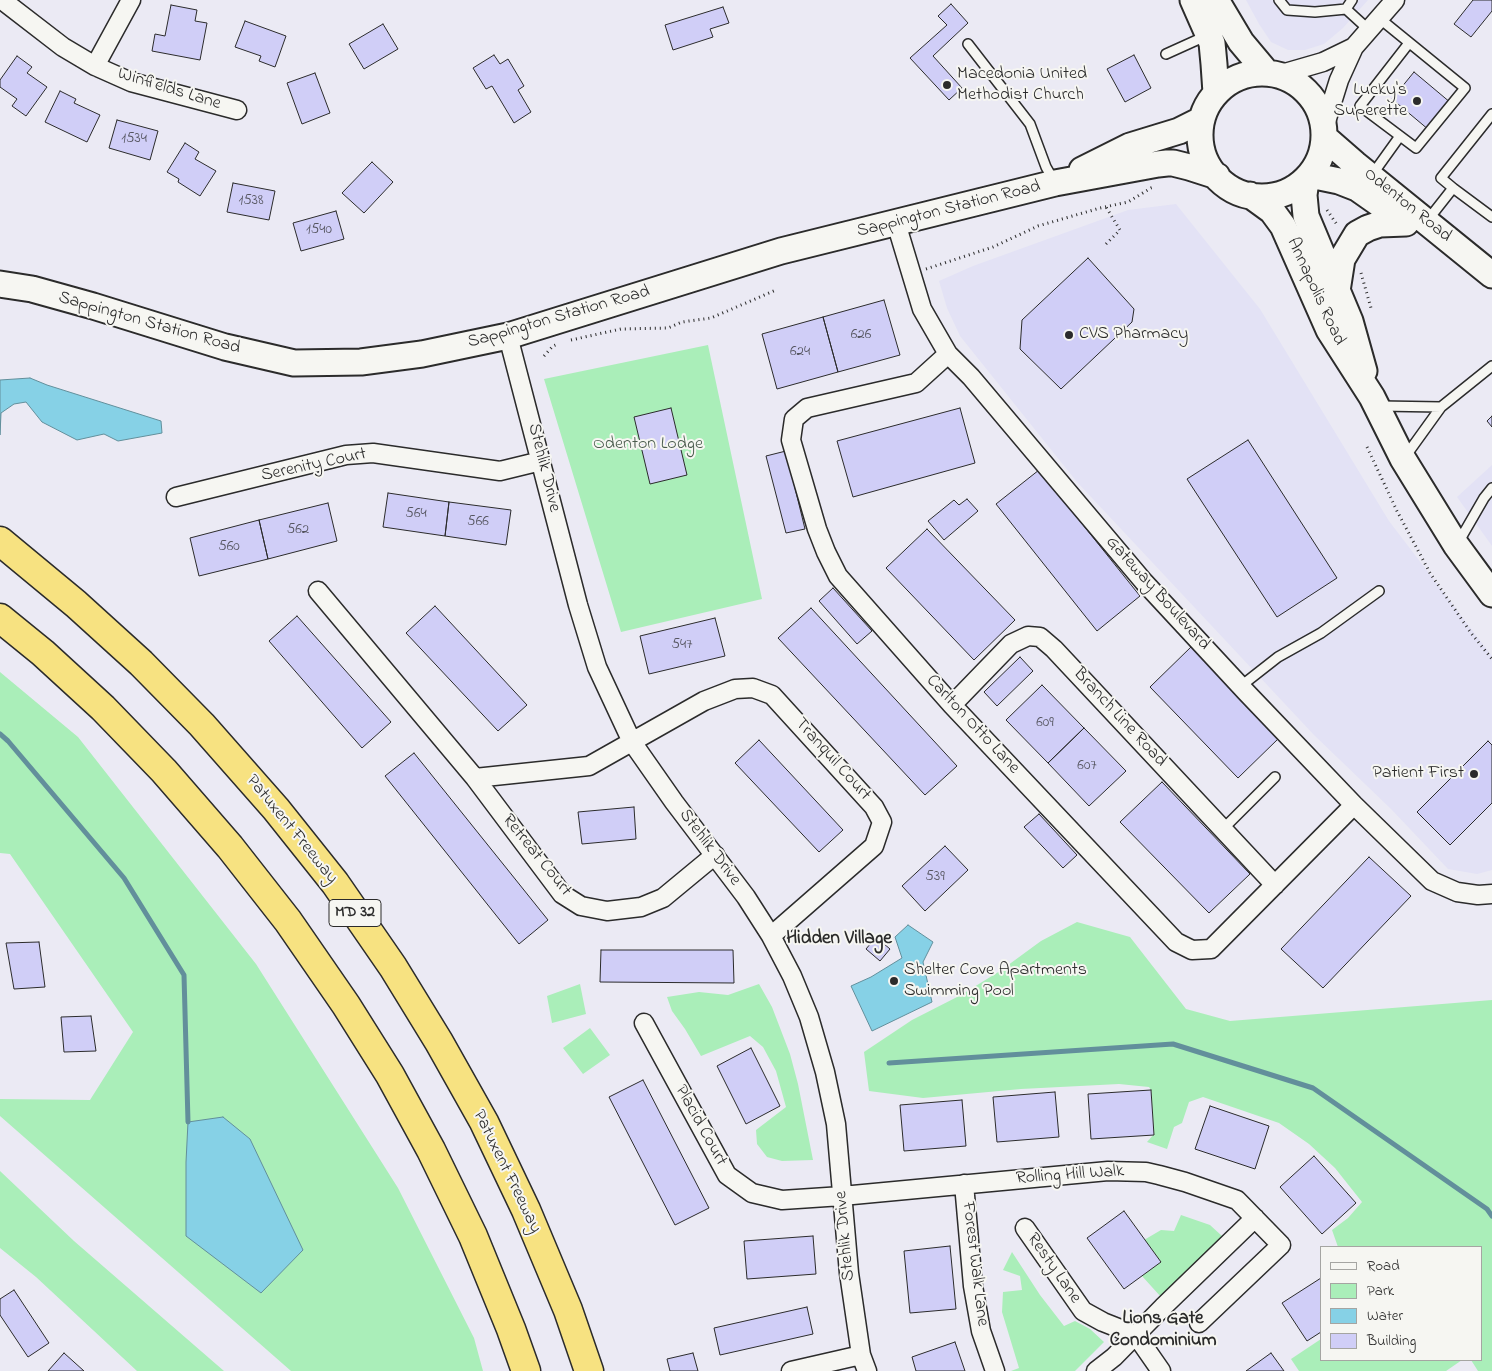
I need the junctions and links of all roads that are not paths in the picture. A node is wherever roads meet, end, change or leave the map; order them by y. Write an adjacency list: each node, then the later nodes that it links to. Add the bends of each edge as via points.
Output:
1 (2, 0): 15 (street, Winfields Lane, via 63,47)
2 (131, 0): 15 (street)
3 (1193, 0): 10 (main road)
4 (1216, 0): 16 (main road, via 1241,42)
5 (1279, 0): 8 (lane, via 1287,10)
6 (1352, 0): 8 (lane)
7 (1395, 0): 9 (street)
8 (1346, 9): 9 (lane)
9 (1374, 24): 11 (lane); 13 (street)
10 (1208, 35): 14 (lane); 17 (main road, via 1212,43)
11 (1409, 43): 22 (lane, via 1360,106); 22 (lane, via 1465,88 1416,148)
12 (968, 44): 26 (lane, via 1030,124)
13 (1354, 47): 16 (street, via 1322,62); 21 (street, via 1339,80)
14 (1166, 54)
15 (95, 66): 18 (street, Winfields Lane, via 131,82)
16 (1273, 74): 17 (main road, via 1251,74 1232,80); 21 (main road, via 1288,78 1306,91 1318,108)
17 (1216, 93): 20 (main road)
18 (237, 110)
19 (1492, 114): 27 (lane, via 1441,178)
20 (1201, 120): 23 (main road, via 1203,154); 26 (main road, Sappington Station Road, via 1179,131 1130,146)
21 (1324, 132): 24 (main road, via 1321,155); 25 (main road, Odenton Road, via 1336,149)
22 (1400, 136): 25 (lane)
23 (1217, 176): 26 (main road, Sappington Station Road, via 1167,163); 28 (main road, via 1240,193)
24 (1308, 177): 28 (main road, via 1288,192 1274,196); 30 (main road, Odenton Road, via 1339,181 1357,188); 35 (main road, Annapolis Road, via 1304,194 1306,216)
25 (1371, 177): 30 (main road, Odenton Road)
26 (1055, 183): 31 (main road, Sappington Station Road)
27 (1453, 188): 29 (lane); 30 (lane)
28 (1250, 195): 39 (main road, Annapolis Road, via 1272,211 1283,226 1329,330)
29 (1492, 217)
30 (1417, 222): 32 (main road, Odenton Road); 34 (main road, Odenton Road, via 1472,272); 35 (main road, via 1380,224 1357,234 1342,259)
31 (896, 223): 36 (main road, Sappington Station Road, via 781,251); 37 (street, Gateway Boulevard, via 922,308)
32 (1492, 275)
33 (0, 284): 36 (main road, Sappington Station Road, via 32,289 225,347 294,363 361,362 422,354)
34 (1492, 285)
35 (1337, 291): 39 (main road, Annapolis Road, via 1350,321)
36 (508, 336): 42 (street, Stehlik Drive)
37 (948, 354): 51 (street, Gateway Boulevard, via 1144,582); 52 (street, Carlton Otto Lane, via 916,383 807,408 794,419 791,440 817,530 838,576)
38 (1492, 366): 40 (lane)
39 (1374, 402): 40 (lane); 41 (main road, Annapolis Road)
40 (1441, 407): 41 (lane)
41 (1403, 459): 46 (main road, Annapolis Road)
42 (541, 461): 44 (street, Serenity Court, via 500,471 373,453 346,455); 53 (street, Stehlik Drive, via 597,667)
43 (1492, 488): 46 (lane)
44 (176, 498)
45 (0, 541): 71 (highway, Patuxent Freeway / MD 32, via 76,604 202,725 276,809 335,884 408,992 484,1122 526,1210 568,1310)
46 (1456, 545): 49 (main road, Annapolis Road)
47 (318, 591): 54 (street, Retreat Court)
48 (1379, 591): 51 (lane, via 1321,632 1278,657)
49 (1492, 594)
50 (0, 618): 70 (highway, via 96,702 164,770 288,921 390,1075 431,1150 474,1236)
51 (1241, 686): 56 (street, Gateway Boulevard)
52 (952, 705): 57 (street, Branch Line Road, via 1011,644 1028,636 1040,637); 59 (street, Carlton Otto Lane, via 1176,942 1192,950 1211,949)
53 (632, 742): 54 (street, via 589,766); 58 (street, Stehlik Drive); 61 (street, Tranquil Court, via 704,701 735,689 753,688 772,695 874,807 882,822 874,846)
54 (475, 778): 58 (street, Retreat Court, via 562,894 581,906 607,911 641,907 663,898)
55 (1275, 778): 57 (lane)
56 (1354, 805): 59 (street, Carlton Otto Lane); 60 (street, Gateway Boulevard, via 1432,881 1457,892)
57 (1223, 829): 59 (street, Branch Line Road)
58 (715, 855): 61 (street, Stehlik Drive)
59 (1275, 885)
60 (1492, 894)
61 (771, 936): 64 (street, Stehlik Drive, via 809,1017 825,1072 836,1124)
62 (644, 1022): 64 (street, Placid Court, via 727,1175 752,1193 782,1200)
63 (964, 1184): 64 (street, Rolling Hill Walk); 65 (street, Rolling Hill Walk, via 1108,1171 1146,1172 1236,1200); 73 (street, Forest Walk Lane, via 973,1286 982,1331)
64 (842, 1196): 69 (street, Stehlik Drive, via 849,1273)
65 (1255, 1218): 67 (street, Rolling Hill Walk, via 1281,1245); 68 (street)
66 (1025, 1228): 68 (street, Resty Lane, via 1083,1311)
67 (1199, 1323)
68 (1136, 1335): 74 (street); 75 (street)
69 (864, 1363): 72 (street)
70 (526, 1371)
71 (589, 1371)
72 (791, 1371)
73 (995, 1371)
74 (1096, 1371)
75 (1161, 1371)

